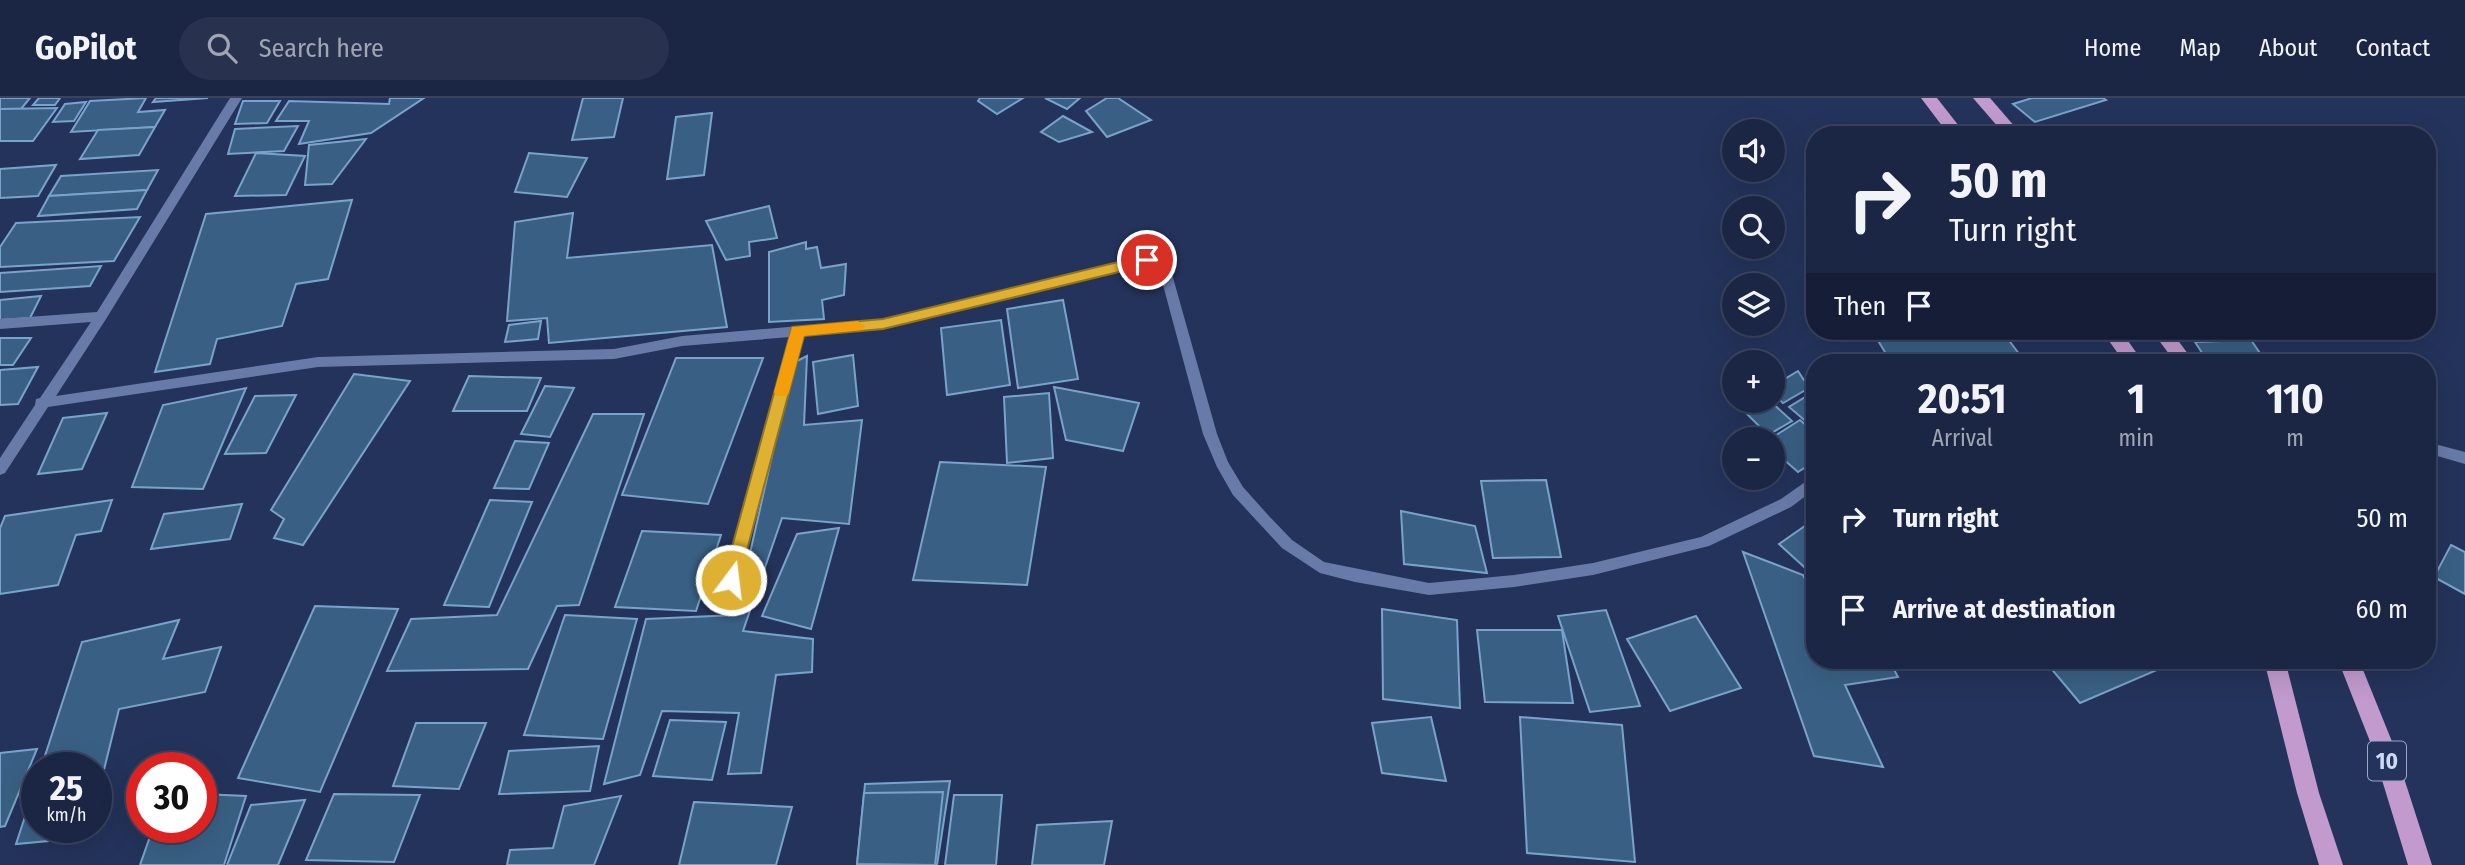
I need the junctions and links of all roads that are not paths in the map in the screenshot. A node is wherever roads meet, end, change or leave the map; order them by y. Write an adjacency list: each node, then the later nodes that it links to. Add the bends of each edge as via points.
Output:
1 (236, 98): 6 (street)
2 (1929, 98): 4 (highway)
3 (1981, 98): 5 (highway)
4 (1951, 126)
5 (2006, 126)
6 (101, 316): 7 (street); 11 (street)
7 (0, 324)
8 (798, 331): 11 (street, via 682,341 614,354 318,362); 15 (street, via 883,324 1139,260 1157,262 1164,267 1210,434 1238,491 1287,544 1321,567 1429,589 1554,575 1670,552 1704,542 1786,503); 16 (street)
9 (2168, 340): 10 (highway)
10 (2179, 354)
11 (41, 403): 14 (street)
12 (2436, 450): 13 (street)
13 (2465, 458)
14 (0, 469)
15 (1806, 488)
16 (731, 580)
17 (2276, 669): 19 (highway)
18 (2352, 669): 20 (highway, 10, via 2382,744)
19 (2331, 865)
20 (2420, 865)

